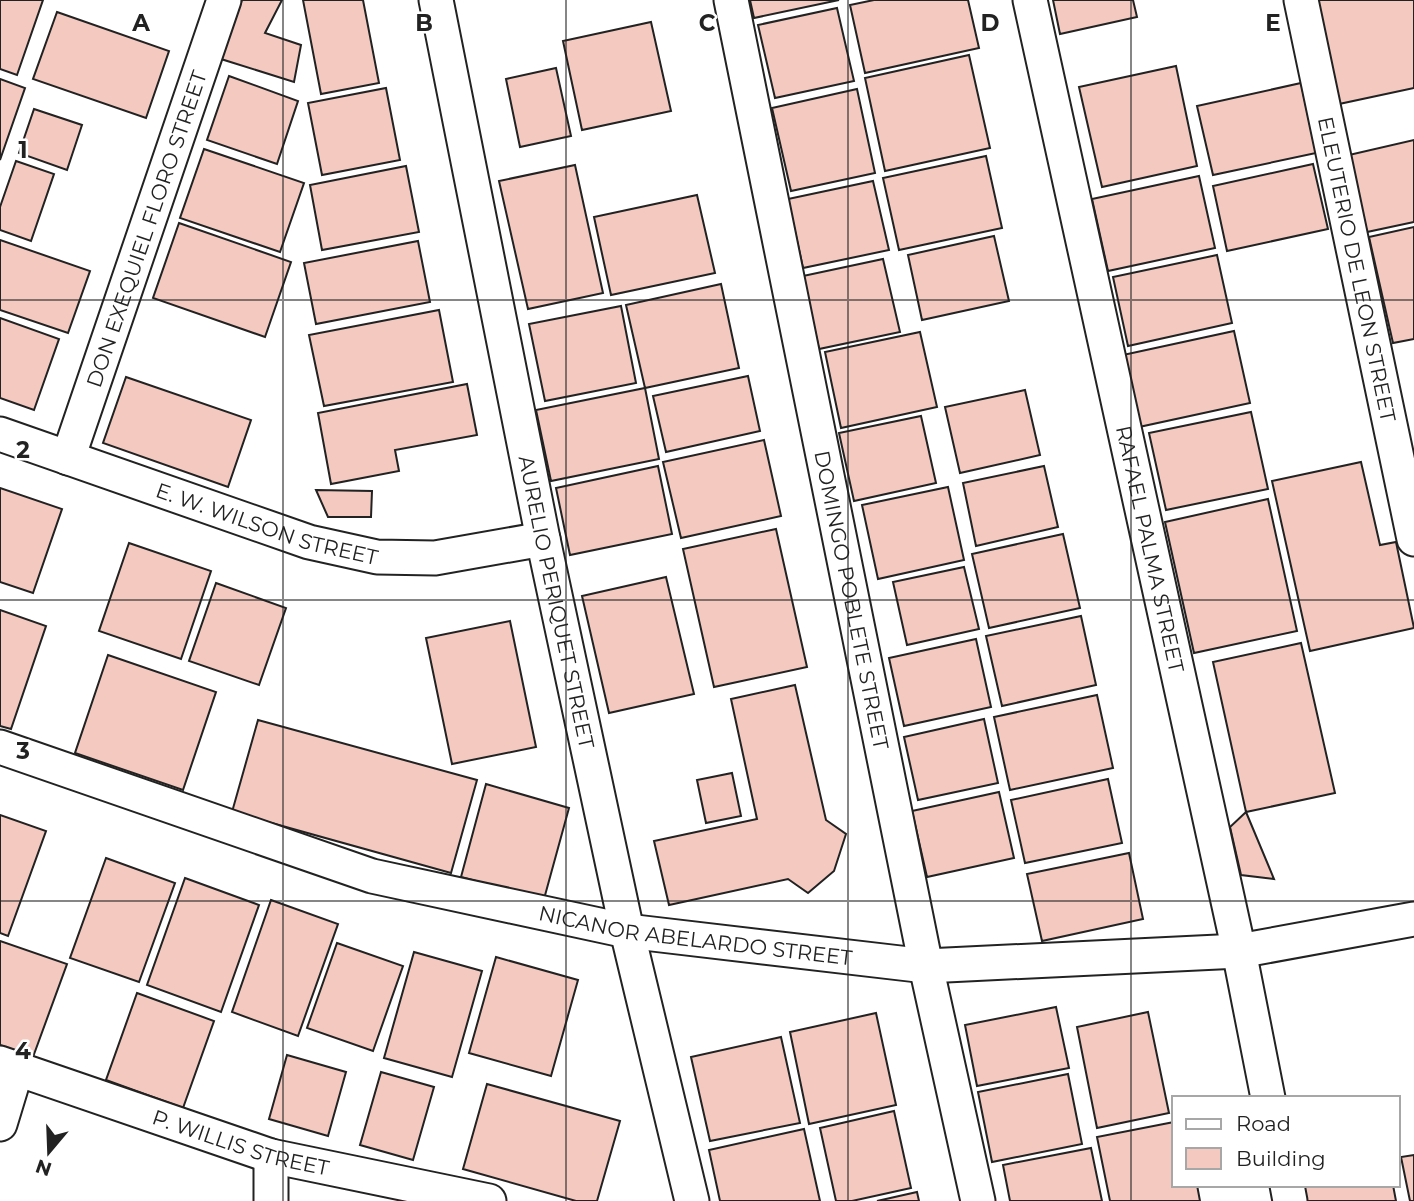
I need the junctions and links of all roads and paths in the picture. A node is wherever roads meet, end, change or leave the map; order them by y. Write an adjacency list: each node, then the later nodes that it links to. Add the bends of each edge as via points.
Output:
1 (224, 0): 7 (street, DON EXEQUIEL FLORO STREET)
2 (436, 0): 8 (street, AURELIO PERIQUET STREET)
3 (731, 0): 14 (street, DOMINGO POBLETE STREET)
4 (1030, 0): 13 (street, RAFAEL PALMA STREET)
5 (1301, 0): 9 (street, ELEUTERIO DE LEON STREET)
6 (0, 434): 7 (street, E. W. WILSON STREET)
7 (68, 458): 8 (street, E. W. WILSON STREET, via 309,542 377,556 435,558)
8 (543, 539): 12 (street, AURELIO PERIQUET STREET)
9 (1414, 539)
10 (0, 747): 12 (street, NICANOR ABELARDO STREET, via 372,876)
11 (1414, 919): 13 (street, NICANOR ABELARDO STREET)
12 (627, 931): 14 (street, NICANOR ABELARDO STREET); 21 (street, AURELIO PERIQUET STREET)
13 (1239, 951): 14 (street, NICANOR ABELARDO STREET); 16 (street, RAFAEL PALMA STREET)
14 (926, 966): 22 (street, DOMINGO POBLETE STREET)
15 (8, 1065): 17 (street); 18 (street, P. WILLIS STREET)
16 (1268, 1096)
17 (0, 1124)
18 (271, 1156): 19 (street); 20 (street, P. WILLIS STREET)
19 (271, 1201)
20 (489, 1201)
21 (692, 1201)
22 (978, 1201)

